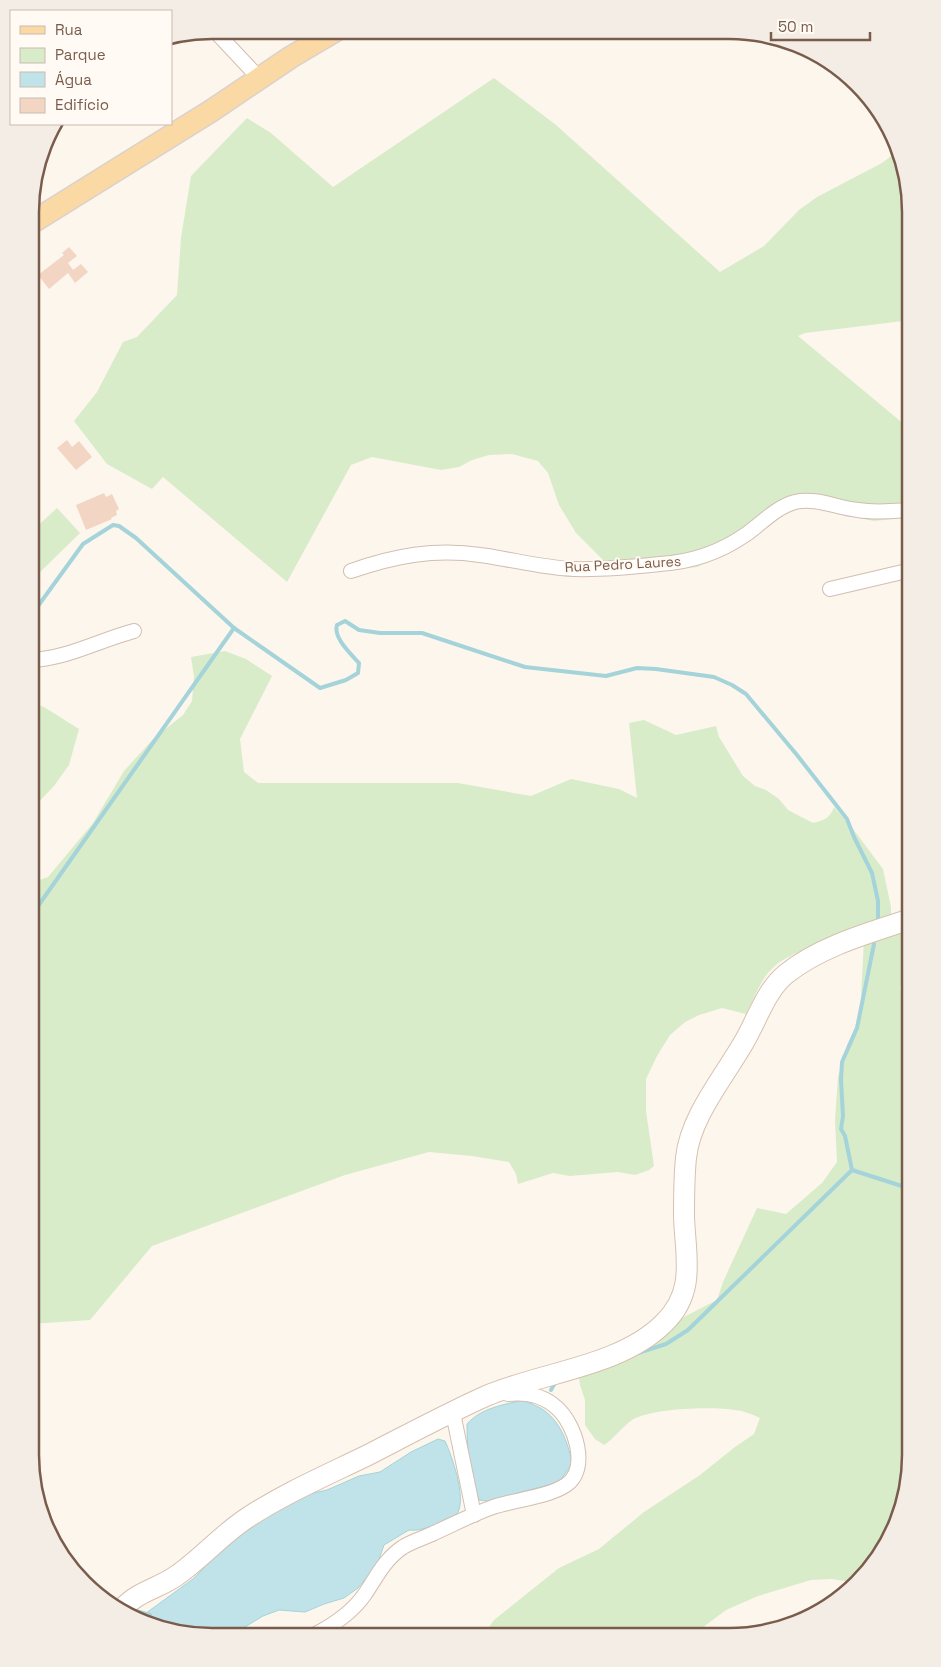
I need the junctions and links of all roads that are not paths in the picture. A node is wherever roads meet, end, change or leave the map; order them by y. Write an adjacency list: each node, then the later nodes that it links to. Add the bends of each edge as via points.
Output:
1 (222, 39): 3 (street)
2 (323, 39): 3 (main road)
3 (259, 78): 4 (main road)
4 (39, 219)
5 (902, 510): 6 (street, Rua Pedro Laures, via 866,511 818,501 797,502 779,510 746,535 714,553 698,559 662,564 574,569 479,554 444,552 386,559)
6 (351, 572)
7 (902, 572): 8 (street)
8 (830, 589)
9 (134, 631): 10 (street, via 60,656)
10 (39, 659)
11 (902, 922): 12 (street, via 803,962 783,976 771,992 718,1083 690,1139 686,1155 684,1217 688,1278 677,1308 664,1323 643,1341 614,1355)
12 (488, 1396): 13 (street); 14 (street, via 525,1392 551,1403 560,1411 576,1441 578,1470 566,1485)
13 (453, 1413): 14 (street); 15 (street, via 270,1503 222,1536 177,1576)
14 (474, 1515): 16 (street, via 388,1558 365,1594)
15 (126, 1606)
16 (328, 1628)

